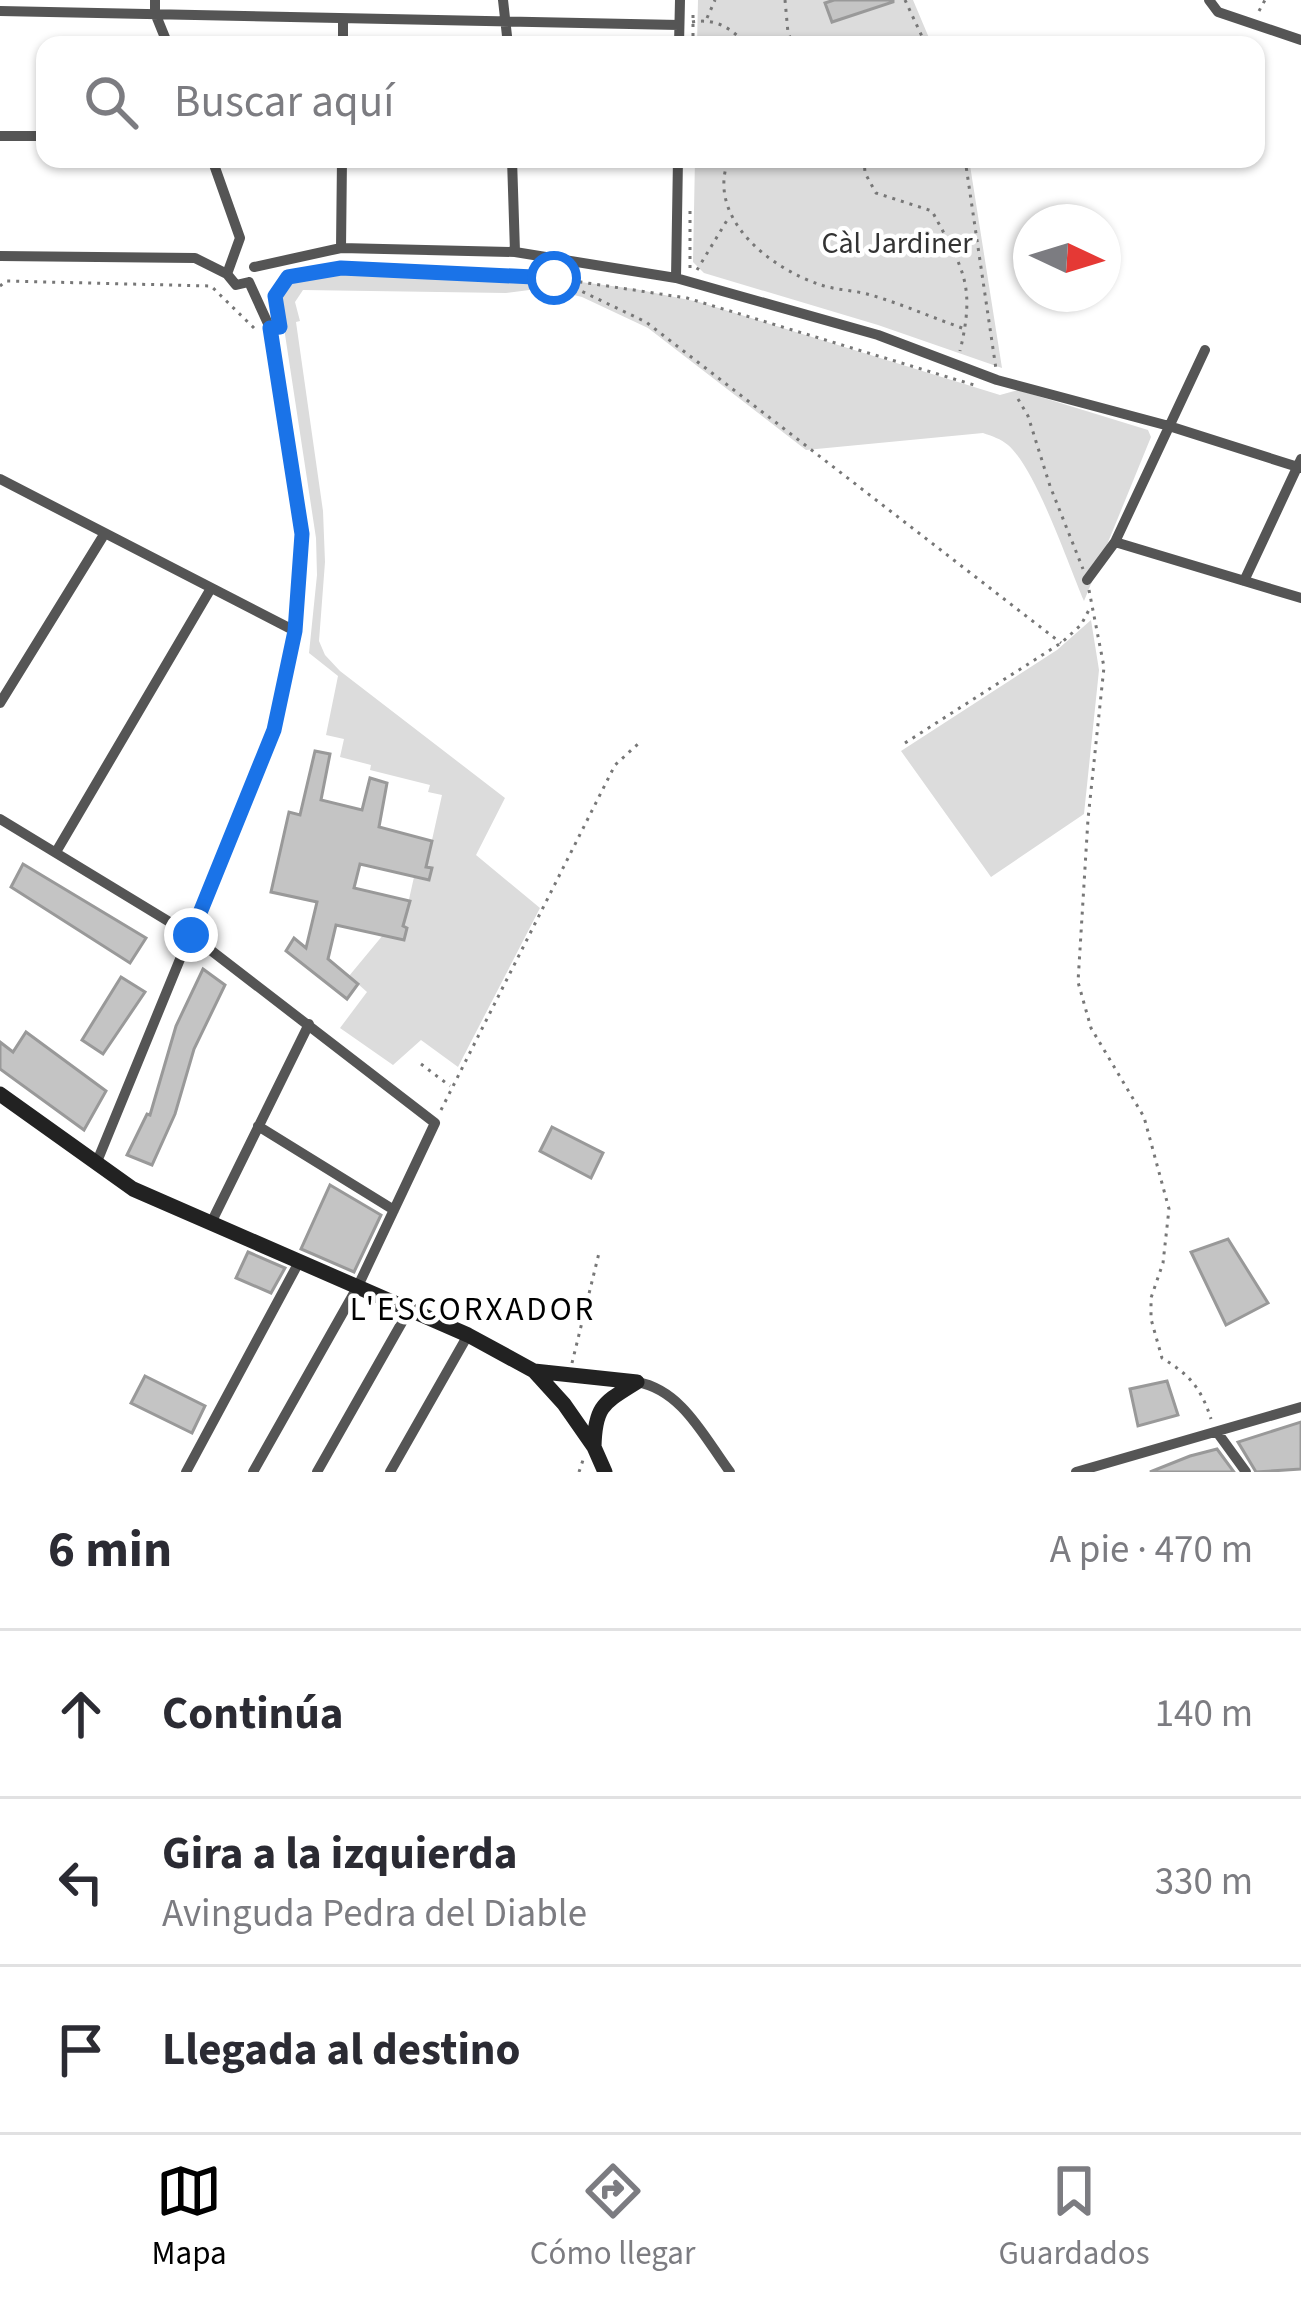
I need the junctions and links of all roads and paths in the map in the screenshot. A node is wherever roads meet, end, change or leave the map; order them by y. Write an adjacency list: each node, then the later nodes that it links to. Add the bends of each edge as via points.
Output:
1 (503, 0): 11 (street)
2 (680, 0): 14 (street)
3 (693, 0): 13 (path)
4 (715, 0): 12 (path)
5 (785, 0): 21 (path)
6 (904, 0): 22 (path)
7 (1209, 0): 23 (street, via 1218,12)
8 (155, 6): 9 (street); 10 (street); 15 (street)
9 (0, 11)
10 (343, 19): 11 (street); 16 (street)
11 (507, 20): 14 (street); 17 (street)
12 (706, 20): 13 (path); 20 (path)
13 (693, 22): 14 (path); 19 (path)
14 (679, 25): 18 (street)
15 (165, 36)
16 (343, 36)
17 (508, 36)
18 (679, 36)
19 (693, 36)
20 (739, 36)
21 (790, 36)
22 (922, 36)
23 (1301, 40)
24 (0, 136): 25 (street)
25 (36, 136)
26 (215, 168): 38 (street, via 239,238)
27 (342, 168): 35 (street)
28 (512, 168): 36 (street)
29 (677, 168): 42 (street)
30 (726, 168): 34 (path, via 721,183)
31 (865, 168): 47 (path, via 876,193 932,211 969,285)
32 (966, 168): 50 (path)
33 (691, 200): 43 (path)
34 (730, 215): 43 (path); 47 (path, via 771,262)
35 (341, 248): 36 (street); 39 (street)
36 (515, 252): 41 (path); 42 (street)
37 (0, 256): 40 (street, via 196,258)
38 (234, 260): 39 (street); 40 (street)
39 (254, 267): 44 (street)
40 (227, 274): 44 (street, via 236,285)
41 (554, 278): 46 (path, via 341,268 288,277 275,296 280,327); 51 (path, via 687,298); 63 (path, via 646,322)
42 (676, 278): 43 (street)
43 (689, 282): 49 (street)
44 (249, 283): 46 (street)
45 (0, 286): 46 (path, via 211,286 256,330)
46 (270, 328): 62 (street, via 302,534)
47 (965, 329): 49 (path)
48 (1205, 350): 52 (street)
49 (956, 364): 50 (street)
50 (997, 380): 52 (street); 57 (path, via 1028,416)
51 (972, 385)
52 (1169, 426): 53 (street); 56 (street)
53 (1300, 465): 58 (street)
54 (0, 479): 55 (street)
55 (105, 533): 59 (street); 64 (street)
56 (1114, 542): 57 (street); 58 (street)
57 (1087, 580): 61 (path)
58 (1244, 581): 60 (street)
59 (210, 590): 62 (street); 68 (street)
60 (1301, 598)
61 (1092, 604): 63 (path); 91 (path, via 1104,668 1078,982 1090,1028 1144,1117 1169,1209 1150,1298 1162,1358 1201,1388)
62 (295, 631): 69 (street, via 274,730)
63 (1061, 643): 65 (path)
64 (0, 704)
65 (905, 743)
66 (638, 744): 72 (path, via 615,765)
67 (0, 820): 68 (street)
68 (56, 851): 69 (street)
69 (191, 935): 70 (street); 76 (street)
70 (309, 1024): 74 (street); 75 (street)
71 (421, 1064): 72 (path)
72 (452, 1087): 74 (path)
73 (0, 1094): 76 (street)
74 (435, 1123): 77 (street)
75 (258, 1126): 77 (street); 78 (street)
76 (96, 1164): 78 (street)
77 (394, 1210): 81 (street)
78 (211, 1222): 80 (street)
79 (599, 1253): 85 (path)
80 (299, 1262): 81 (street); 93 (street)
81 (358, 1286): 82 (street); 94 (street)
82 (409, 1310): 83 (street); 95 (street)
83 (468, 1335): 84 (street); 96 (street)
84 (534, 1371): 85 (street); 89 (street)
85 (568, 1376): 86 (street)
86 (603, 1381): 87 (street); 89 (street)
87 (637, 1382): 88 (street); 98 (street, via 660,1386 678,1402)
88 (622, 1392): 89 (street); 92 (street, via 600,1406)
89 (564, 1404): 92 (street)
90 (1301, 1406): 91 (street)
91 (1217, 1432): 99 (street); 100 (street)
92 (594, 1447): 97 (street)
93 (185, 1472)
94 (253, 1472)
95 (317, 1472)
96 (390, 1472)
97 (605, 1472)
98 (730, 1472)
99 (1076, 1472)
100 (1246, 1472)

